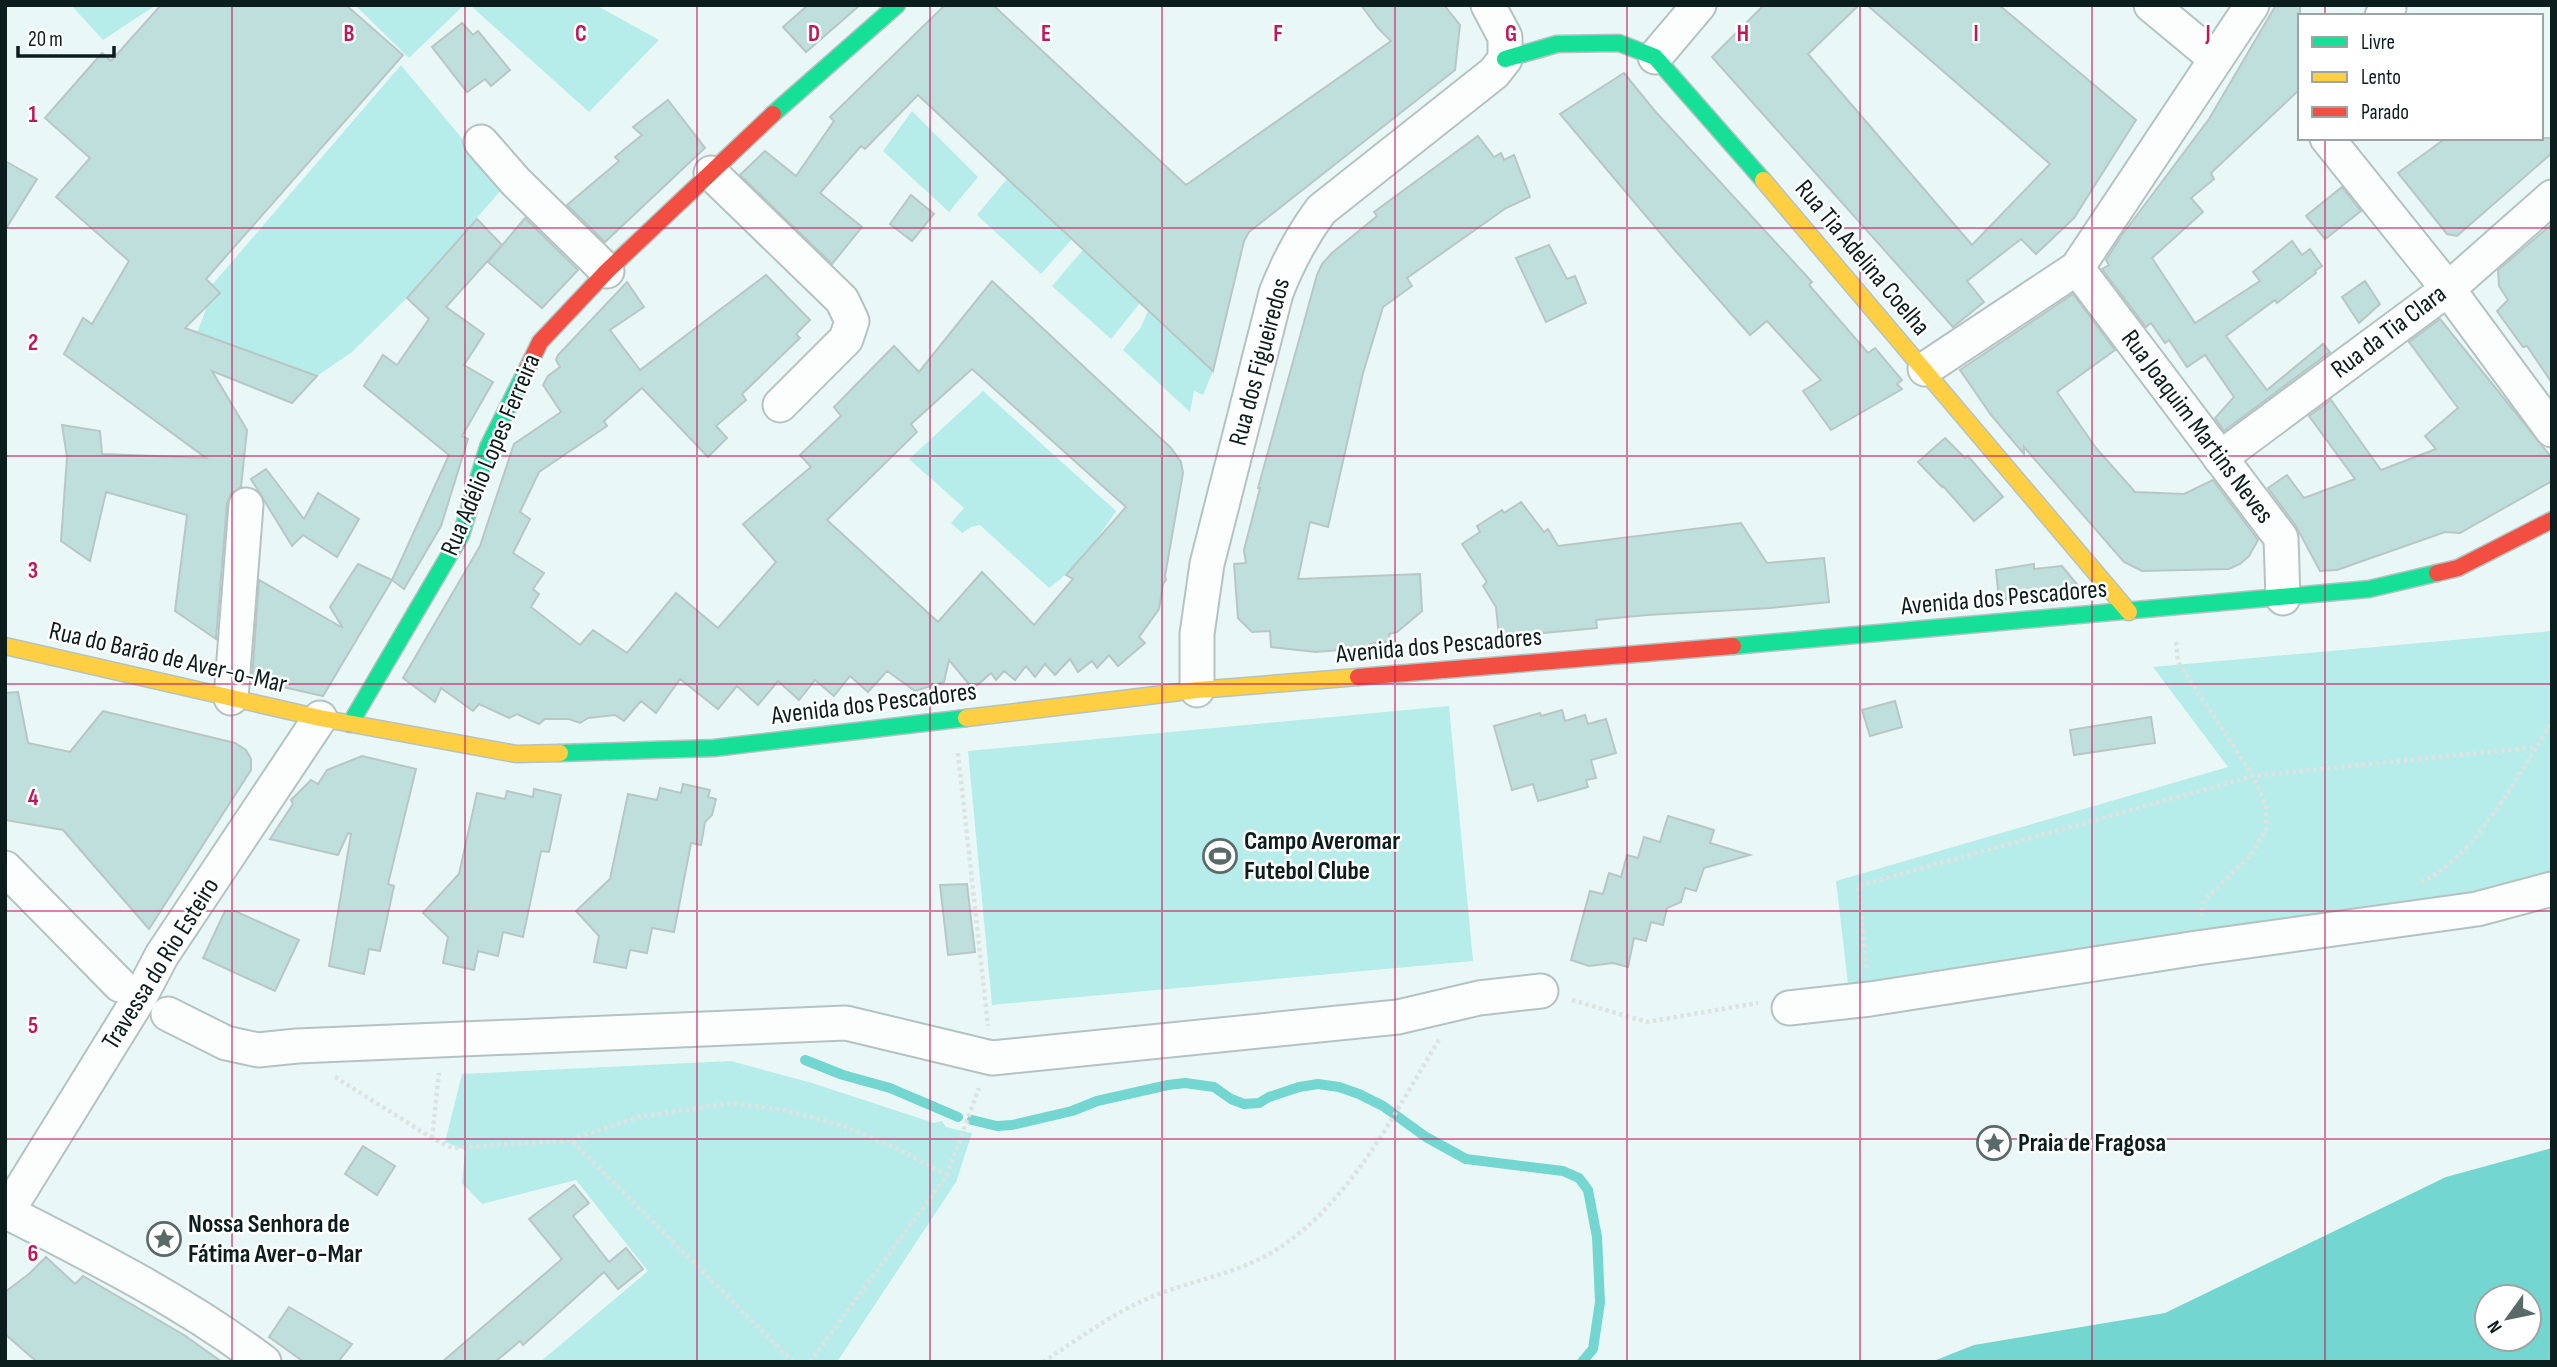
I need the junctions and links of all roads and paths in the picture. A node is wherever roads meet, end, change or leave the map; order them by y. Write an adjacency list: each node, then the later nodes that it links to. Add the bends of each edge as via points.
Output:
1 (897, 5): 11 (street, Rua Adélio Lopes Ferreira)
2 (1488, 5): 7 (street, via 1504,37)
3 (1699, 5): 6 (street)
4 (2151, 5): 8 (street)
5 (2252, 5): 8 (street)
6 (1656, 57): 7 (street, Rua Tia Adelina Coelha, via 1619,43 1557,44); 16 (street, Rua Tia Adelina Coelha)
7 (1505, 59): 26 (street, Rua dos Figueiredos, via 1494,74 1321,211 1288,262 1276,293 1207,564 1197,634)
8 (2216, 59): 13 (street)
9 (2329, 140): 15 (street)
10 (481, 142): 14 (street)
11 (711, 173): 14 (street, Rua Adélio Lopes Ferreira); 17 (street, via 842,300 852,321 846,339)
12 (2552, 197): 15 (street, Rua da Tia Clara)
13 (2077, 268): 16 (street); 19 (street, Rua Joaquim Martins Neves)
14 (607, 271): 29 (street, Rua Adélio Lopes Ferreira, via 540,342 488,447 461,535)
15 (2448, 289): 18 (street); 19 (street, Rua da Tia Clara)
16 (1925, 369): 24 (street, Rua Tia Adelina Coelha)
17 (780, 405)
18 (2552, 430)
19 (2220, 458): 22 (street, Rua Joaquim Martins Neves, via 2281,538)
20 (246, 505): 27 (street)
21 (2552, 520): 22 (street, Avenida dos Pescadores, via 2458,568 2369,589)
22 (2283, 598): 23 (street, Avenida dos Pescadores)
23 (2172, 607): 24 (street, Avenida dos Pescadores); 31 (path, via 2178,662)
24 (2129, 612): 26 (street, Avenida dos Pescadores)
25 (5, 646): 27 (street, Rua do Barão de Aver-o-Mar)
26 (1197, 690): 28 (street, Avenida dos Pescadores)
27 (231, 698): 29 (street, Rua do Barão de Aver-o-Mar)
28 (954, 718): 29 (street, Avenida dos Pescadores, via 714,748 516,754); 42 (path)
29 (335, 721): 48 (street, Travessa do Rio Esteiro, via 162,955)
30 (2552, 723): 31 (path, via 2535,747)
31 (2253, 776): 34 (path, via 2266,805 2266,830 2250,856 2204,900); 37 (path, via 1858,886)
32 (5, 868): 35 (street)
33 (2552, 889): 34 (street, via 2477,909)
34 (2197, 948): 37 (street)
35 (120, 985)
36 (1541, 991): 38 (path, via 1647,1021 1765,1001); 42 (street, via 1479,998 1398,1017)
37 (1870, 999): 38 (street)
38 (1789, 1009)
39 (168, 1014): 41 (street, via 226,1043 258,1050)
40 (1439, 1040): 52 (path, via 1353,1179 1282,1247 1139,1302)
41 (443, 1041): 42 (street, via 846,1023); 45 (path)
42 (992, 1058)
43 (332, 1075): 45 (path)
44 (968, 1112): 47 (path)
45 (432, 1138): 46 (path, via 452,1148)
46 (571, 1140): 47 (path, via 638,1118 732,1103 841,1125); 50 (path)
47 (947, 1175): 51 (path)
48 (6, 1211): 49 (street, via 138,1279)
49 (264, 1362)
50 (793, 1362)
51 (810, 1362)
52 (1043, 1362)

